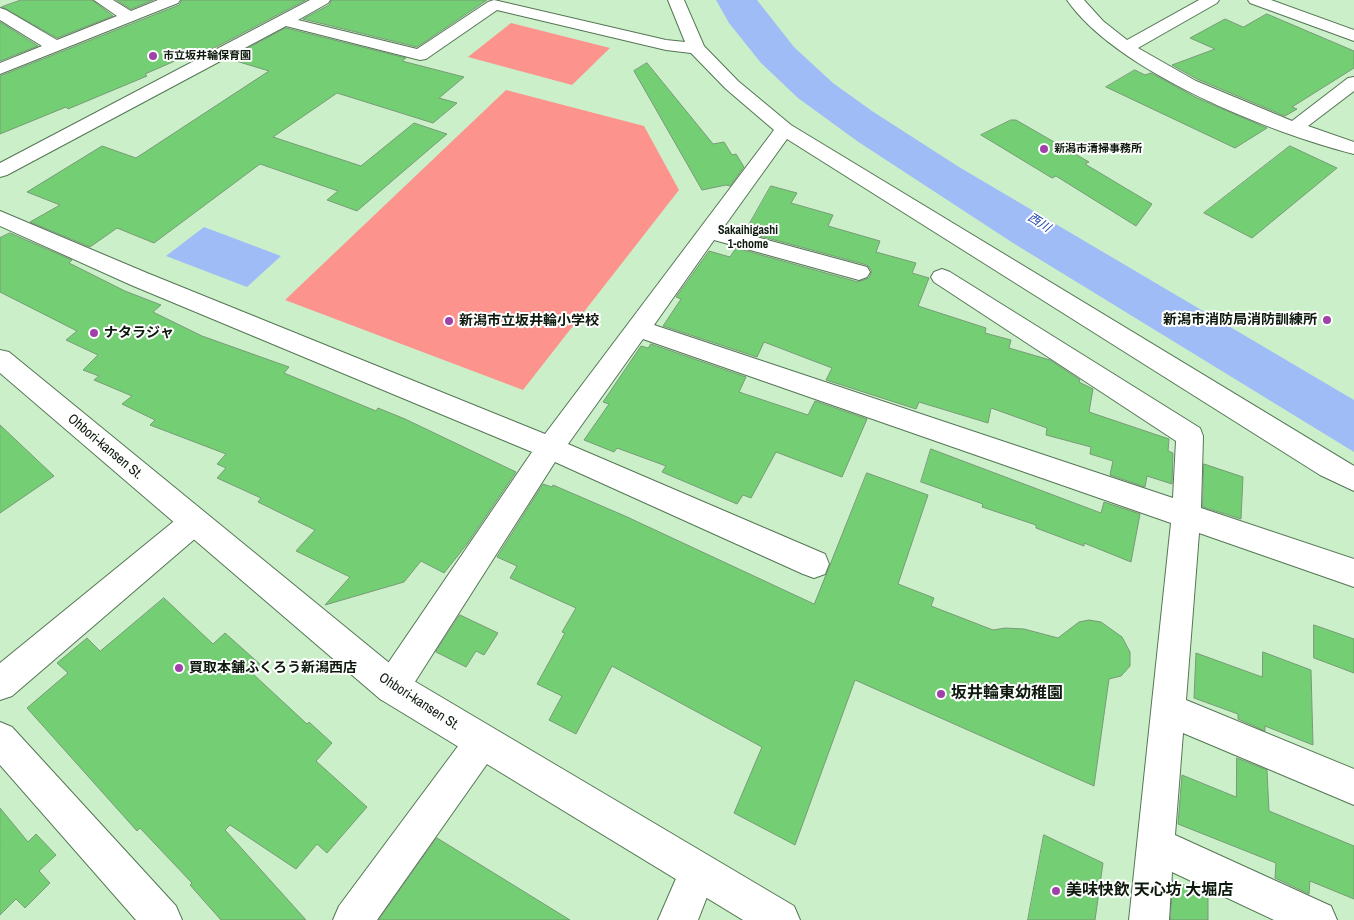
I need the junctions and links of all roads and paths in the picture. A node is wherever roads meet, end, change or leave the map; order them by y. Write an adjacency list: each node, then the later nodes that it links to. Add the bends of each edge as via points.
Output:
1 (102, 0): 11 (street)
2 (172, 0): 11 (street)
3 (322, 0): 12 (street)
4 (472, 0): 9 (street)
5 (676, 0): 16 (street)
6 (1075, 0): 15 (street, via 1100,27)
7 (1212, 0): 15 (street)
8 (1256, 0): 13 (street)
9 (497, 2): 12 (street, via 420,55); 16 (street, via 666,44)
10 (0, 13): 14 (street)
11 (130, 17): 14 (street)
12 (284, 21): 22 (street)
13 (1354, 36)
14 (56, 47): 17 (street)
15 (1127, 47): 19 (street, via 1143,59 1210,94)
16 (696, 48): 20 (street, via 732,85)
17 (0, 69)
18 (1354, 82): 19 (street)
19 (1294, 128): 21 (street)
20 (784, 129): 24 (street); 30 (street)
21 (1354, 148)
22 (0, 171)
23 (0, 218): 29 (street, via 139,279)
24 (708, 231): 25 (street); 27 (street)
25 (859, 272)
26 (942, 277): 31 (street, via 1190,436)
27 (637, 328): 29 (street); 31 (street)
28 (0, 359): 32 (street, Ohbori-kansen St.)
29 (550, 448): 33 (street); 36 (street)
30 (1354, 479)
31 (1186, 514): 34 (street); 37 (street)
32 (194, 522): 35 (street); 36 (street, Ohbori-kansen St.)
33 (814, 564)
34 (1354, 573)
35 (0, 684)
36 (392, 687): 39 (street, Ohbori-kansen St.)
37 (1168, 710): 40 (street); 41 (street)
38 (0, 738): 43 (street)
39 (482, 742): 42 (street, Ohbori-kansen St.); 44 (street)
40 (1354, 787)
41 (1156, 845): 47 (street); 48 (street)
42 (698, 871): 45 (street); 46 (street, Ohbori-kansen St.)
43 (162, 920)
44 (353, 920)
45 (678, 920)
46 (780, 920)
47 (1149, 920)
48 (1317, 920)

